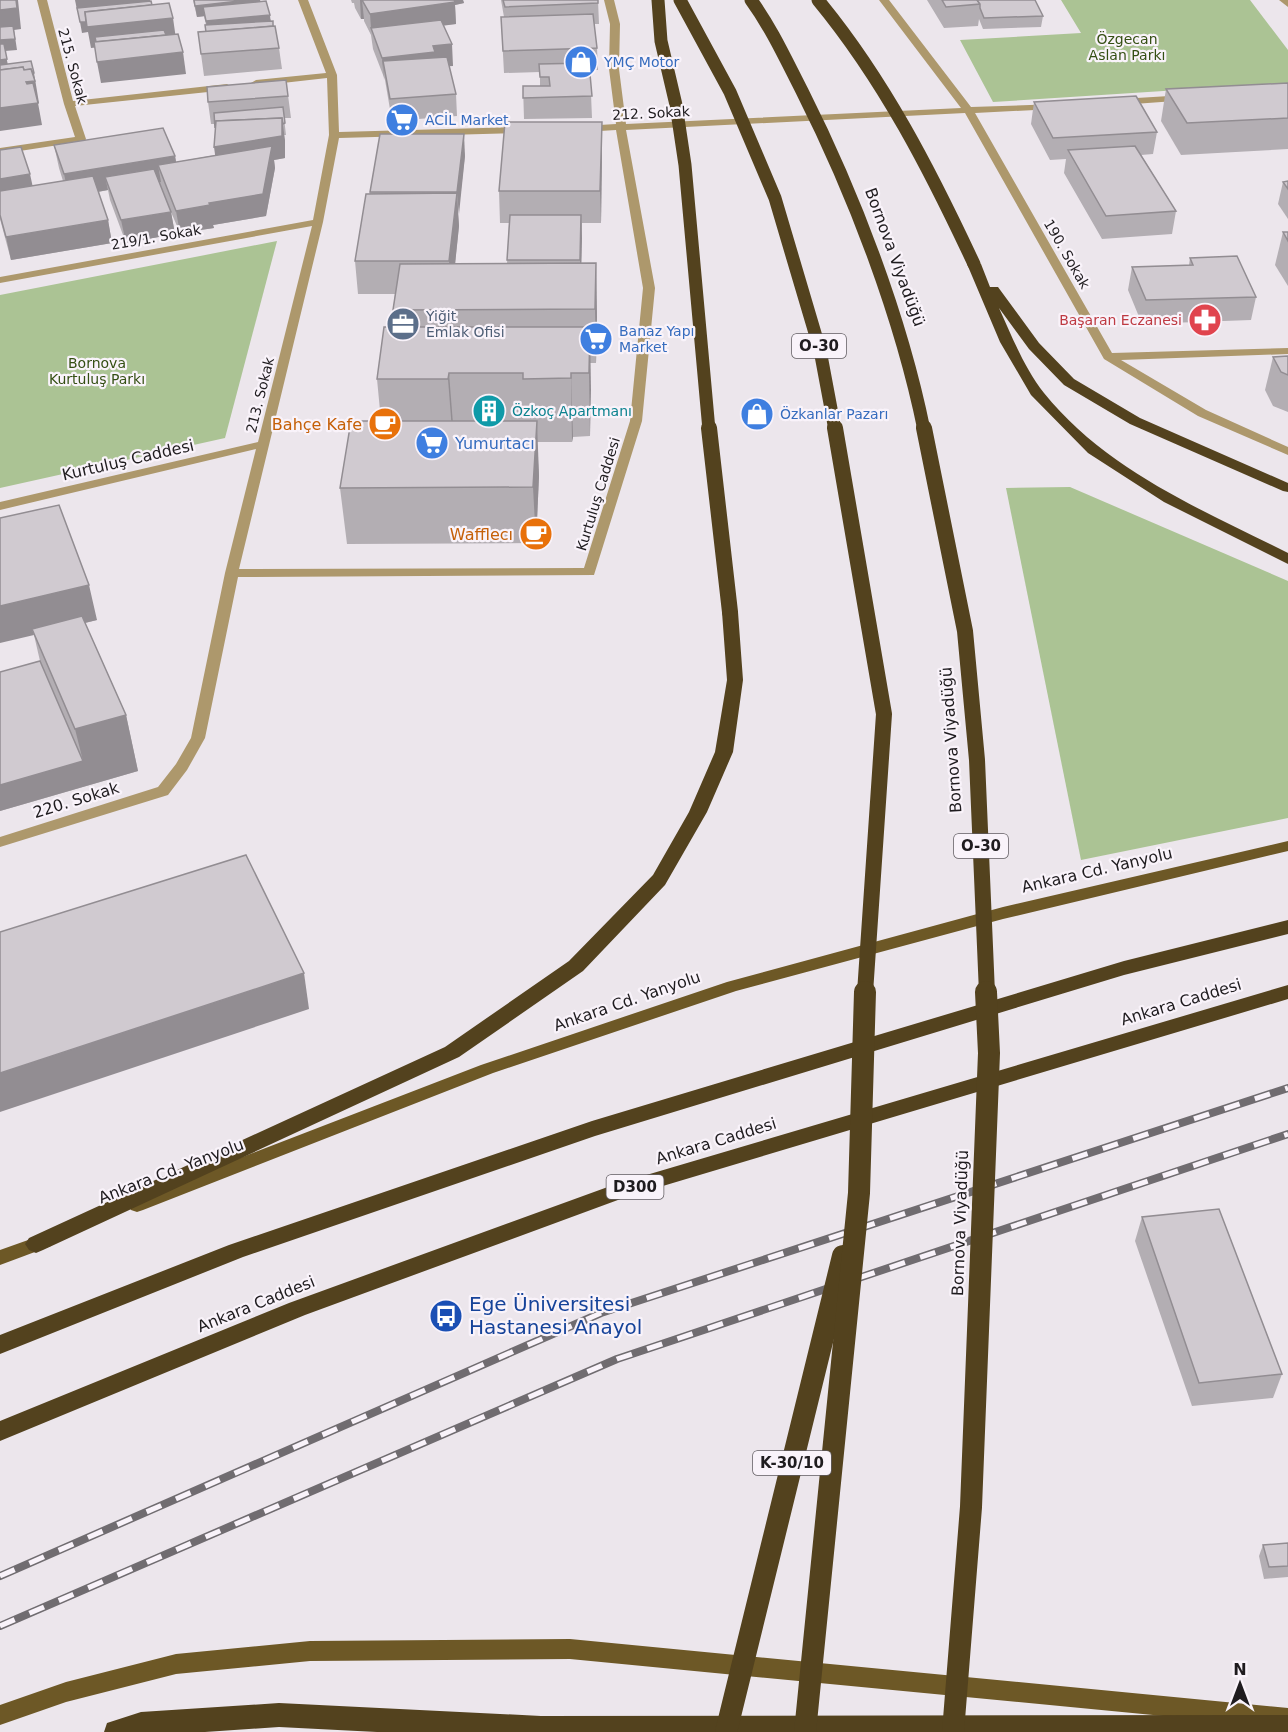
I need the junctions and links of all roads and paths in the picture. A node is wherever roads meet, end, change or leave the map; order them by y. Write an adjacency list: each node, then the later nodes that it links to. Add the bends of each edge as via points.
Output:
1 (42, 0): 14 (street, 215. Sokak)
2 (303, 0): 11 (street, 213. Sokak)
3 (609, 0): 17 (street, Kurtuluş Caddesi, via 615,24 614,69)
4 (658, 0): 39 (highway, bridge, via 661,41 685,165 735,680 724,752 698,812 659,880 576,966 452,1052)
5 (680, 0): 38 (highway, O-30, bridge, via 730,92 775,198 820,350 884,714 866,985)
6 (751, 0): 49 (highway, Bornova Viyadüğü / O-30, bridge, via 767,22 831,148 889,300 915,384 964,631 977,760 989,1053 971,1507)
7 (818, 0): 23 (highway, bridge, via 895,111 930,170)
8 (884, 0): 16 (street, 190. Sokak)
9 (1284, 0): 10 (street)
10 (1288, 4)
11 (332, 75): 14 (street); 20 (street, 213. Sokak)
12 (1193, 97): 13 (street)
13 (1111, 102)
14 (69, 104): 21 (street, 215. Sokak, via 81,139)
15 (1063, 105): 16 (street, 212. Sokak)
16 (969, 111): 17 (street, 212. Sokak); 26 (street, 190. Sokak)
17 (621, 128): 18 (street, 212. Sokak); 32 (street, Kurtuluş Caddesi, via 649,288 636,422 589,572)
18 (574, 129)
19 (538, 130): 20 (street)
20 (334, 135): 22 (street, 213. Sokak)
21 (0, 151)
22 (318, 222): 24 (street, 219/1. Sokak); 27 (street, 213. Sokak)
23 (974, 264): 29 (highway, via 1034,346 1069,382 1135,421); 31 (highway, via 1006,342 1038,395 1093,450 1169,499)
24 (0, 280)
25 (1288, 351): 26 (street)
26 (1108, 357): 28 (street, 190. Sokak, via 1202,413)
27 (263, 444): 30 (street, Kurtuluş Caddesi); 32 (street, 213. Sokak)
28 (1288, 451)
29 (1288, 488)
30 (0, 506)
31 (1288, 559)
32 (232, 573): 33 (street, 213. Sokak, via 198,738)
33 (163, 791): 34 (street, 220. Sokak)
34 (0, 842)
35 (1288, 846): 39 (main road, Ankara Cd. Yanyolu, via 1003,912 733,986 487,1069)
36 (1288, 927): 41 (highway, via 1124,968 592,1129 236,1251)
37 (1288, 992): 42 (highway, Ankara Caddesi / D300, via 623,1190 297,1309)
38 (859, 1193): 47 (highway, K-30/10, bridge); 48 (highway, O-30, bridge)
39 (36, 1244): 40 (main road, Ankara Cd. Yanyolu)
40 (0, 1258)
41 (0, 1345)
42 (0, 1431)
43 (0, 1715): 44 (main road, via 66,1692 176,1664 310,1651 570,1649)
44 (1288, 1718)
45 (1288, 1727): 46 (highway, via 553,1728 279,1715 141,1724)
46 (116, 1732)
47 (726, 1732)
48 (805, 1732)
49 (953, 1732)

